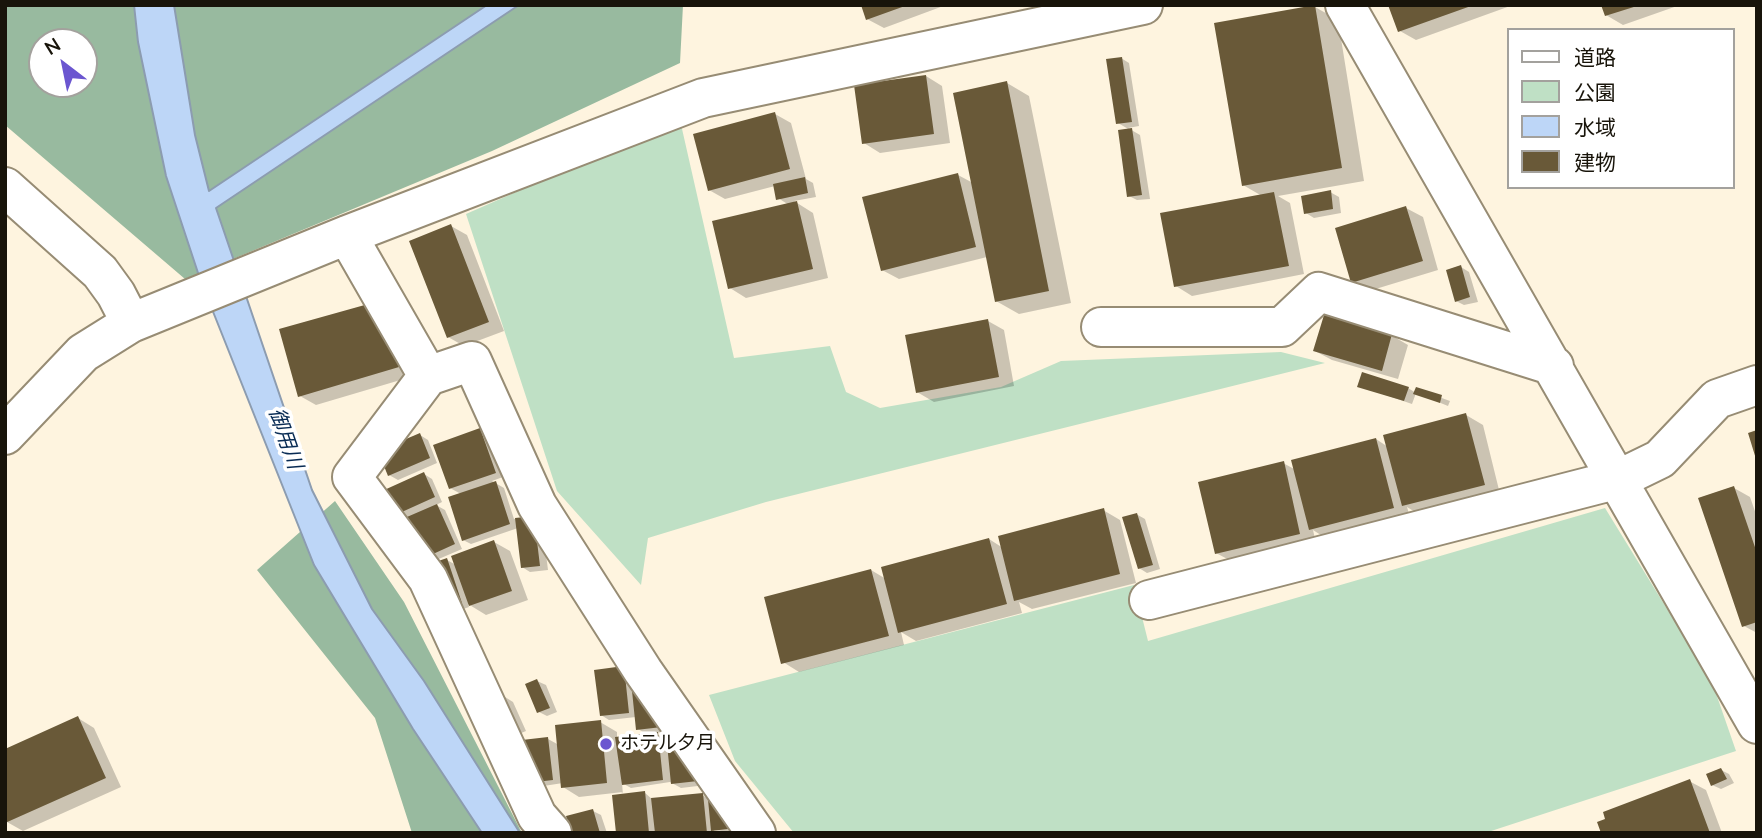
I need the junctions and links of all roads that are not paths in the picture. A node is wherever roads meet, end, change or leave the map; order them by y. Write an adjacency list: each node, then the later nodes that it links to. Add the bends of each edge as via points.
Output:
1 (1143, 5): 4 (street, via 704,97)
2 (1345, 5): 7 (street)
3 (5, 187): 5 (street, via 100,272)
4 (347, 235): 5 (street); 8 (street)
5 (131, 323): 10 (street, via 83,353)
6 (1101, 327): 7 (street, via 1282,327 1319,292)
7 (1554, 366): 11 (street)
8 (428, 376): 15 (street, via 352,477 428,579 537,816); 16 (street, via 472,361 537,505 643,671)
9 (1757, 385): 11 (street, via 1717,399 1660,459)
10 (5, 435)
11 (1619, 479): 12 (street); 13 (street)
12 (1149, 600)
13 (1743, 673): 14 (street)
14 (1757, 724)
15 (552, 833)
16 (756, 833)

